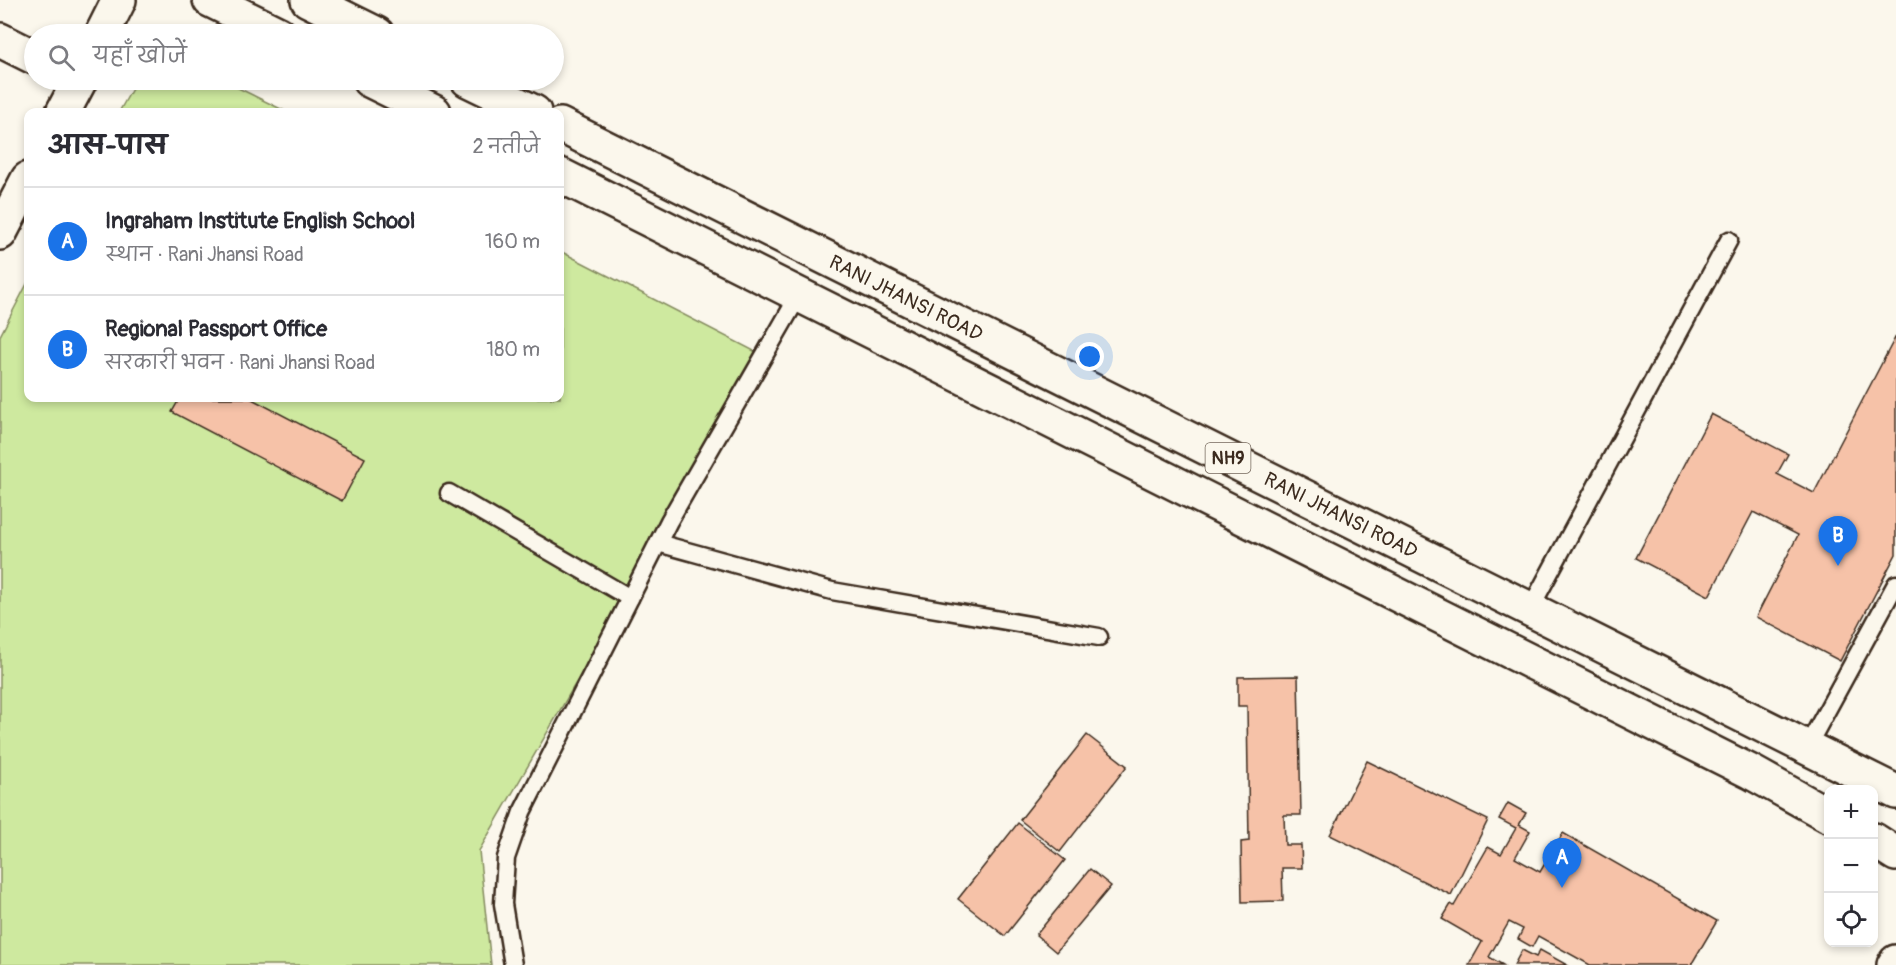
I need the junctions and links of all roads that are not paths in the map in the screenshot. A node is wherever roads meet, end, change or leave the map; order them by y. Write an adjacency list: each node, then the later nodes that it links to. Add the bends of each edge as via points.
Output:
1 (119, 0): 4 (main road)
2 (210, 0): 5 (main road)
3 (308, 0): 6 (main road)
4 (107, 24)
5 (259, 24)
6 (357, 24)
7 (0, 40): 8 (main road)
8 (24, 52)
9 (75, 90): 12 (main road)
10 (389, 90): 13 (main road)
11 (489, 90): 14 (main road)
12 (65, 108)
13 (426, 108)
14 (526, 108)
15 (564, 127): 25 (main road, RANI JHANSI ROAD / NH9)
16 (564, 177): 20 (main road, NH9)
17 (24, 186): 18 (main road)
18 (0, 233)
19 (1729, 240): 25 (lane)
20 (799, 295): 22 (lane); 29 (main road, NH9, via 1730,761)
21 (449, 493): 24 (lane)
22 (658, 543): 24 (lane); 26 (lane, via 832,591)
23 (1896, 584): 27 (lane)
24 (630, 598): 32 (lane, via 522,812 506,858 503,904)
25 (1530, 609): 27 (main road, RANI JHANSI ROAD / NH9)
26 (1098, 637)
27 (1807, 747): 28 (main road, RANI JHANSI ROAD / NH9)
28 (1896, 792)
29 (1824, 813)
30 (1878, 843): 31 (main road)
31 (1896, 854)
32 (513, 965)

